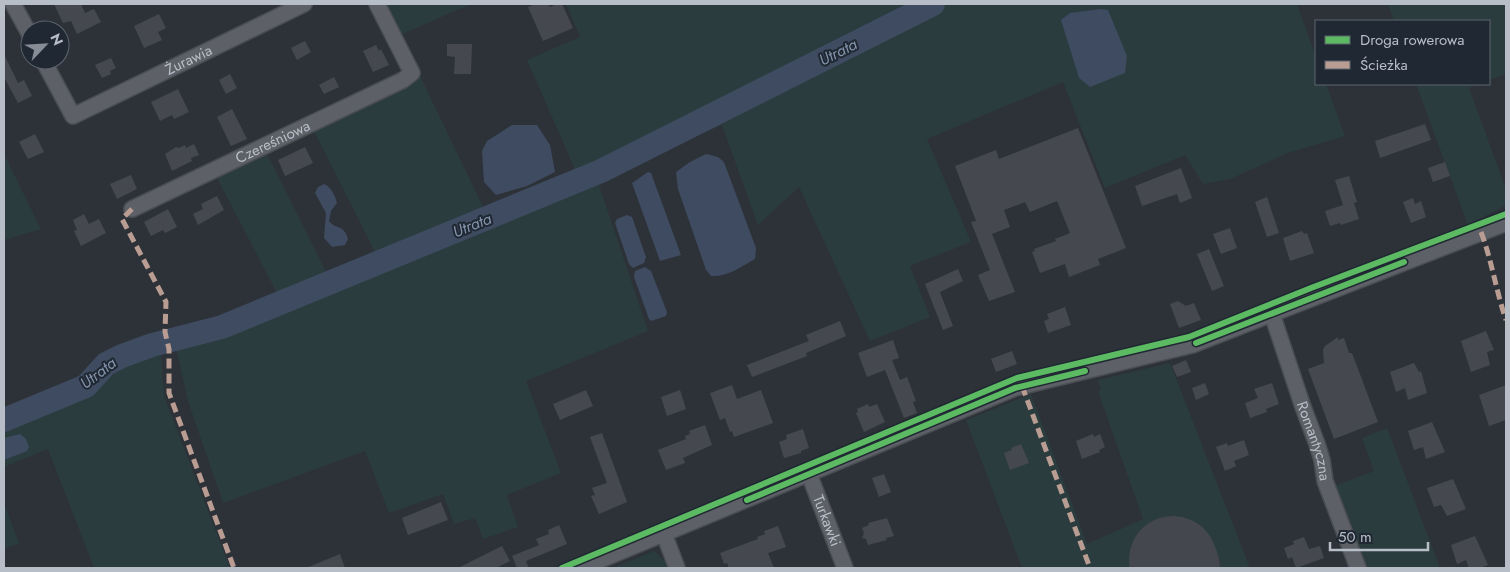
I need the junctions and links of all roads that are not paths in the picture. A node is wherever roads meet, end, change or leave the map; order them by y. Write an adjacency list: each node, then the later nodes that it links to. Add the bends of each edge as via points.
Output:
1 (13, 4): 4 (street)
2 (304, 4): 5 (street, Żurawia, via 73,116)
3 (377, 4): 6 (street, Czereśniowa, via 412,73 404,80)
4 (22, 20)
5 (48, 70)
6 (132, 209)
7 (1506, 223): 8 (street)
8 (1272, 314): 9 (street, via 1192,345 1015,388); 14 (street, Romantyczna, via 1317,444 1325,481)
9 (809, 474): 10 (street); 13 (street, Turkawki)
10 (664, 534): 11 (street); 12 (street)
11 (581, 568)
12 (677, 568)
13 (845, 568)
14 (1358, 568)

